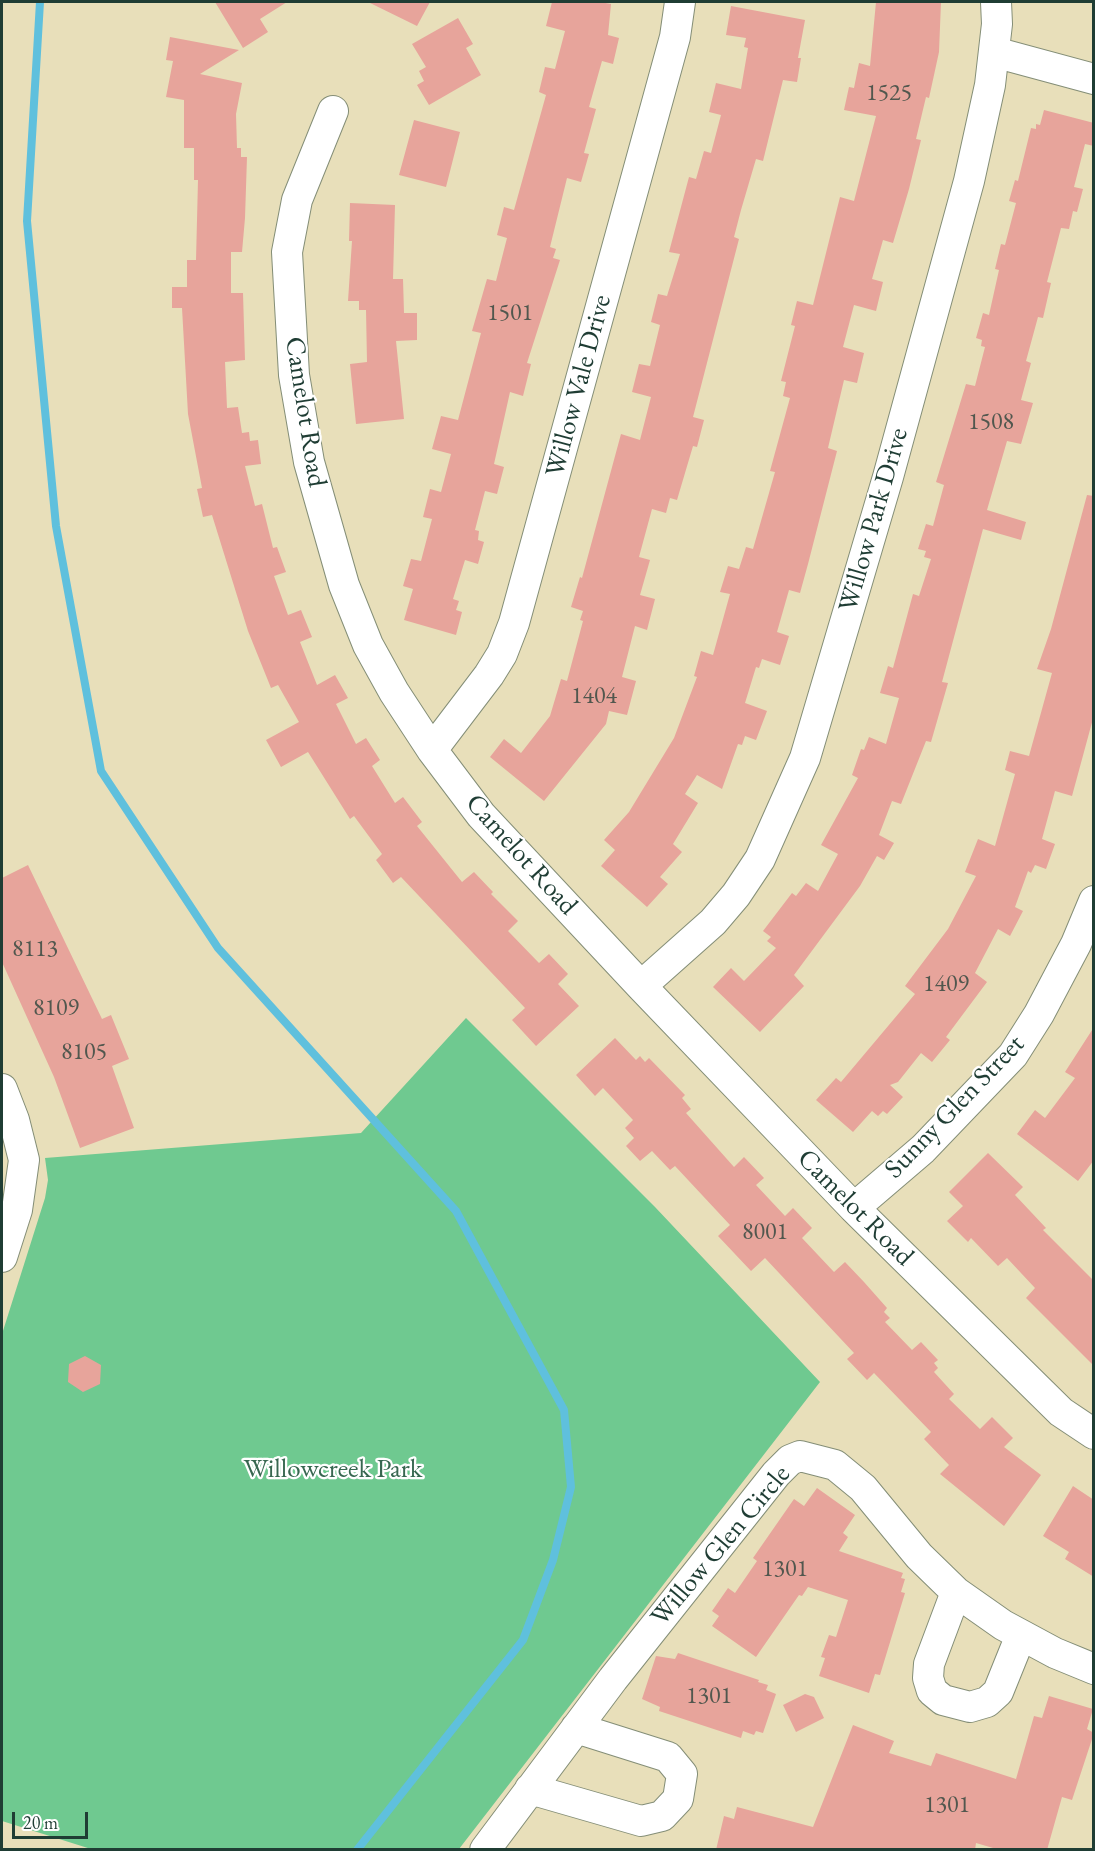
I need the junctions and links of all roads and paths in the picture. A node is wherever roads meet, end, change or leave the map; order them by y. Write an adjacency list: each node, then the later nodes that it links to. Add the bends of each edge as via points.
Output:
1 (680, 2): 6 (street, Willow Vale Drive, via 675,37 514,623 489,675)
2 (996, 2): 3 (street, Willow Park Drive)
3 (994, 52): 4 (street); 8 (street, Willow Park Drive, via 969,181 888,477 805,758 759,859 736,895 713,922)
4 (1094, 79)
5 (333, 111): 6 (street, Camelot Road, via 297,200 287,252 294,375 309,462 344,585 373,654)
6 (432, 750): 8 (street, Camelot Road, via 482,815)
7 (1094, 901): 10 (street, Sunny Glen Street, via 1076,944 1013,1055 923,1149)
8 (641, 986): 10 (street, Camelot Road)
9 (2, 1089): 11 (street, via 24,1160 16,1210)
10 (854, 1208): 12 (street, Camelot Road, via 1061,1412)
11 (2, 1257)
12 (1094, 1434)
13 (956, 1592): 14 (street, Willow Glen Circle); 14 (street, via 929,1664 932,1691 943,1700 970,1707 987,1702 998,1692); 16 (street, Willow Glen Circle, via 919,1556 863,1488 835,1465 800,1456 776,1474)
14 (1021, 1635): 15 (street, Willow Glen Circle)
15 (1094, 1669)
16 (576, 1728): 17 (street, Willow Glen Circle); 17 (street, via 668,1757 682,1774 678,1799 662,1816 641,1821)
17 (530, 1789): 18 (street, Willow Glen Circle)
18 (485, 1850)

